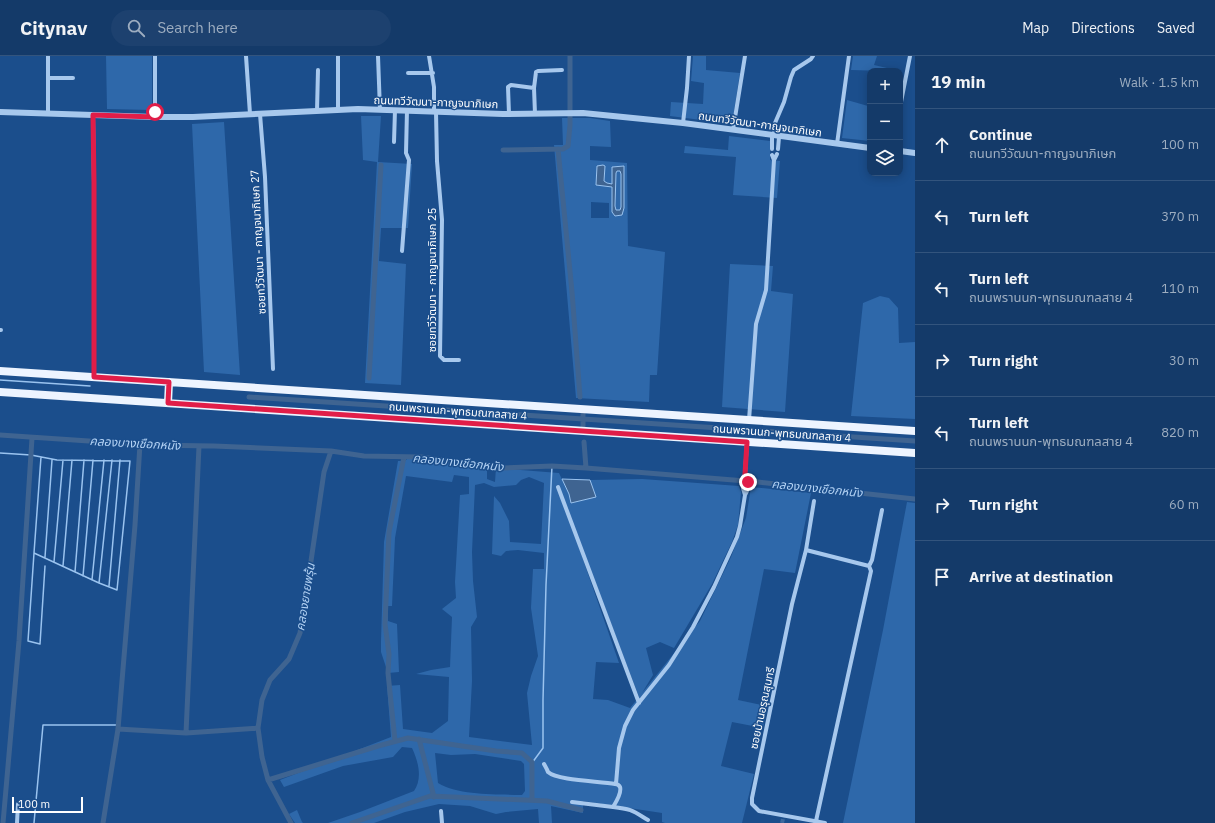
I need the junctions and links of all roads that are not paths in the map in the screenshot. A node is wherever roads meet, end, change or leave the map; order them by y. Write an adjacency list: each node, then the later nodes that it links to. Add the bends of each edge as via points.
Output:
1 (48, 56): 16 (street)
2 (155, 56): 33 (street)
3 (246, 56): 28 (street)
4 (338, 56): 20 (street)
5 (378, 56): 21 (street)
6 (429, 56): 15 (street, ซอยทวีวัฒนา - กาญจนาภิเษก 25)
7 (689, 56): 34 (street)
8 (745, 56): 35 (street)
9 (813, 56): 36 (street, via 794,70 775,124)
10 (849, 56): 38 (street)
11 (910, 56): 19 (street)
12 (318, 70): 24 (street)
13 (562, 70): 18 (street, via 538,71 535,75)
14 (408, 73): 15 (street)
15 (433, 73): 26 (street, ซอยทวีวัฒนา - กาญจนาภิเษก 25)
16 (48, 78): 17 (street); 27 (street)
17 (72, 78)
18 (534, 88): 30 (street, via 511,85 508,87); 31 (street)
19 (901, 104)
20 (338, 110): 21 (street, ถนนทวีวัฒนา-กาญจนาภิเษก); 24 (street, ถนนทวีวัฒนา-กาญจนาภิเษก)
21 (380, 110): 22 (street, ถนนทวีวัฒนา-กาญจนาภิเษก)
22 (395, 110): 23 (street, ถนนทวีวัฒนา-กาญจนาภิเษก); 37 (street)
23 (407, 110): 26 (street, ถนนทวีวัฒนา-กาญจนาภิเษก); 45 (street, via 406,153 409,160)
24 (317, 111): 29 (street, ถนนทวีวัฒนา-กาญจนาภิเษก)
25 (0, 112): 27 (street, ถนนทวีวัฒนา-กาญจนาภิเษก)
26 (435, 112): 30 (street, ถนนทวีวัฒนา-กาญจนาภิเษก); 46 (street, ซอยทวีวัฒนา - กาญจนาภิเษก 25, via 442,220 440,356 444,360)
27 (48, 113): 32 (street, ถนนทวีวัฒนา-กาญจนาภิเษก)
28 (250, 114): 29 (street, ถนนทวีวัฒนา-กาญจนาภิเษก); 33 (street, ถนนทวีวัฒนา-กาญจนาภิเษก)
29 (260, 114): 47 (street, ซอยทวีวัฒนา - กาญจนาภิเษก 27)
30 (509, 114): 31 (street, ถนนทวีวัฒนา-กาญจนาภิเษก)
31 (535, 114): 34 (street, ถนนทวีวัฒนา-กาญจนาภิเษก, via 580,114)
32 (93, 115): 33 (street, ถนนทวีวัฒนา-กาญจนาภิเษก); 49 (street)
33 (155, 117)
34 (683, 123): 35 (street, ถนนทวีวัฒนา-กาญจนาภิเษก)
35 (733, 130): 36 (street, ถนนทวีวัฒนา-กาญจนาภิเษก)
36 (775, 136): 38 (street, ถนนทวีวัฒนา-กาญจนาภิเษก); 40 (street); 41 (street)
37 (394, 142)
38 (837, 144): 39 (street, ถนนทวีวัฒนา-กาญจนาภิเษก)
39 (867, 148)
40 (772, 149)
41 (778, 149)
42 (903, 151): 43 (street)
43 (915, 153)
44 (775, 154): 53 (street, via 766,290 756,324)
45 (402, 251)
46 (459, 360)
47 (273, 369)
48 (0, 371): 49 (main road, ถนนพรานนก-พุทธมณฑลสาย 4)
49 (94, 377): 50 (main road, ถนนพรานนก-พุทธมณฑลสาย 4)
50 (169, 382): 52 (main road); 53 (main road, ถนนพรานนก-พุทธมณฑลสาย 4)
51 (0, 392): 52 (main road, ถนนพรานนก-พุทธมณฑลสาย 4)
52 (168, 403): 55 (main road, ถนนพรานนก-พุทธมณฑลสาย 4)
53 (748, 420): 54 (main road, ถนนพรานนก-พุทธมณฑลสาย 4)
54 (915, 431)
55 (747, 442): 56 (main road, ถนนพรานนก-พุทธมณฑลสาย 4); 62 (street, via 745,476 742,482 745,493 737,537 688,637)
56 (915, 453)
57 (558, 487): 62 (street)
58 (814, 500): 60 (street, ซอยบ้านอรุณสุนทรี)
59 (882, 510): 61 (street)
60 (806, 550): 61 (street); 70 (street, ซอยบ้านอรุณสุนทรี, via 792,604 752,804 759,811)
61 (869, 566): 70 (street, via 869,581)
62 (639, 703): 64 (street, via 629,716 622,737)
63 (544, 764): 64 (street, via 549,772 555,775)
64 (616, 784): 67 (street, via 620,789)
65 (572, 802): 67 (street)
66 (18, 804): 71 (street)
67 (614, 807): 69 (street, via 634,811)
68 (441, 811): 72 (street)
69 (648, 820)
70 (816, 821): 73 (street, ซอยบ้านอรุณสุนทรี)
71 (17, 823)
72 (442, 823)
73 (825, 823)

